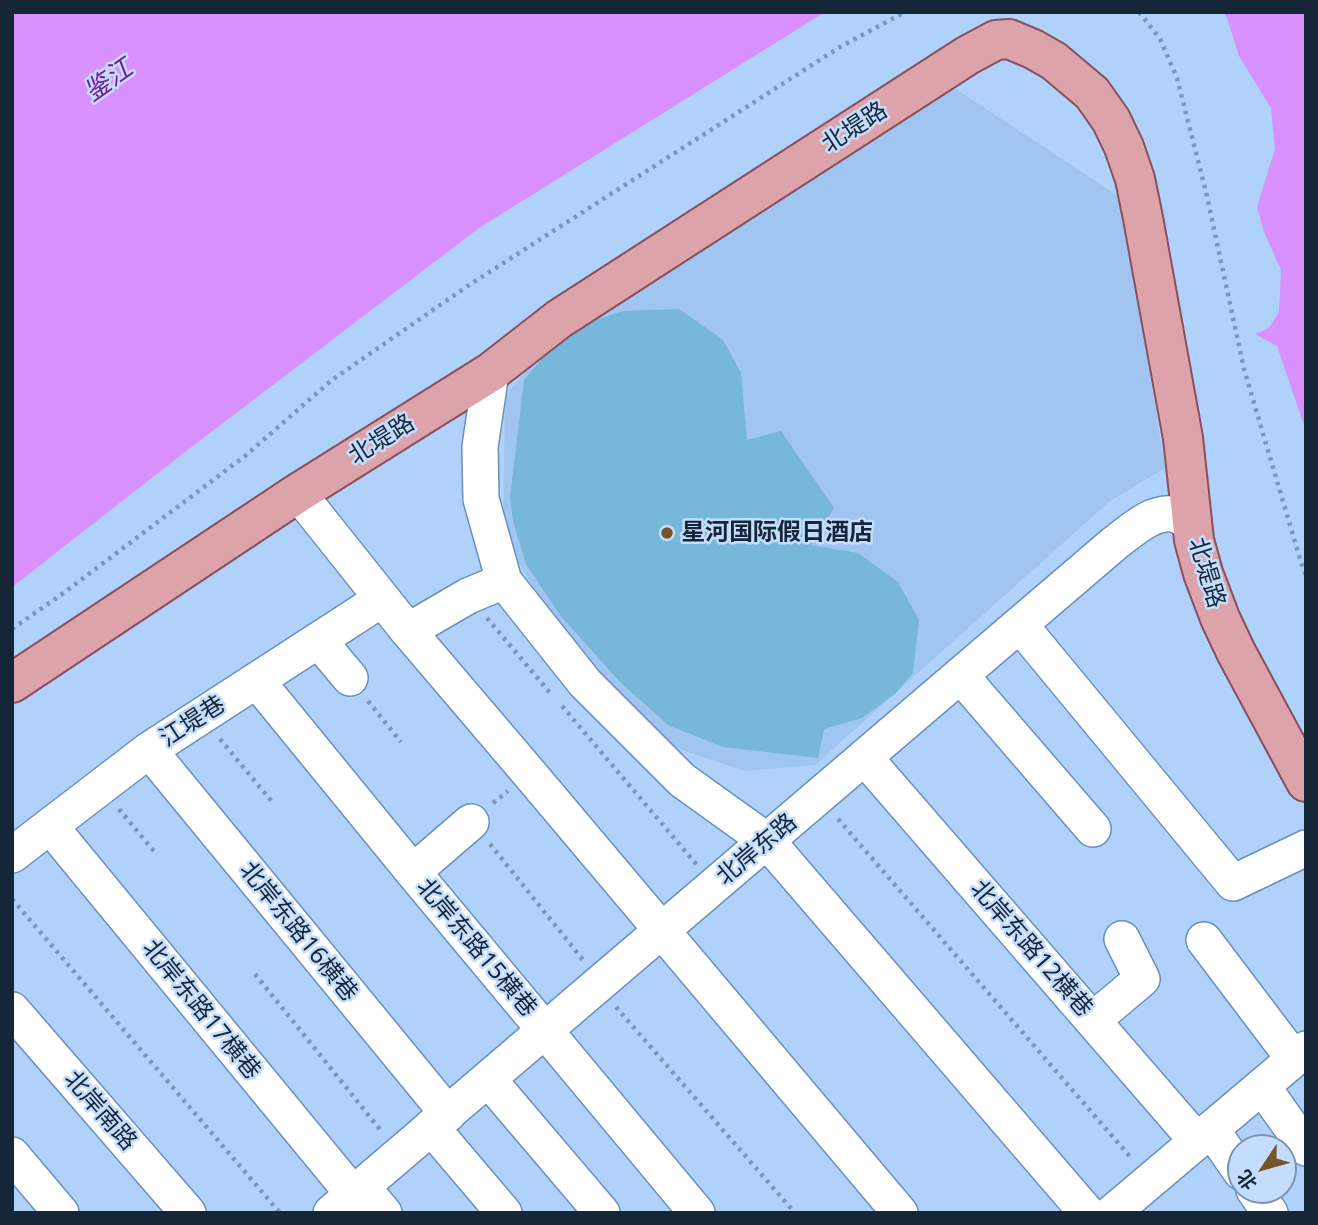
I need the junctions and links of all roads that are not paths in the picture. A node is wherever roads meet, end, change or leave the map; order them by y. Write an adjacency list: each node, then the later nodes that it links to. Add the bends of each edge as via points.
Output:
1 (491, 373): 2 (main road, 北堤路, via 559,319 968,55 996,40 1009,39 1054,61 1092,93 1124,147 1143,218); 3 (main road, 北堤路); 6 (street, via 480,447 481,499)
2 (1187, 472): 4 (street); 5 (main road, 北堤路)
3 (298, 493): 7 (street); 14 (main road, 北堤路)
4 (1156, 515): 5 (street, via 1177,515); 8 (street, 北岸东路, via 1115,543)
5 (1192, 524): 17 (main road, 北堤路, via 1220,618)
6 (504, 581): 9 (street); 21 (street, via 585,683 681,780)
7 (382, 599): 9 (street); 10 (street, 江堤巷)
8 (1020, 625): 11 (street, 北岸东路); 22 (street, via 1233,883)
9 (408, 631): 25 (street)
10 (319, 641): 12 (street); 13 (street, 江堤巷)
11 (961, 676): 16 (street, 北岸东路); 20 (street)
12 (350, 678)
13 (257, 681): 15 (street, 江堤巷); 24 (street, 北岸东路15横巷)
14 (12, 683)
15 (149, 750): 19 (street, 江堤巷); 34 (street, 北岸东路16横巷)
16 (865, 758): 21 (street, 北岸东路); 29 (street, 北岸东路12横巷)
17 (1306, 782)
18 (471, 822): 24 (street)
19 (50, 826): 23 (street, 江堤巷); 40 (street, 北岸东路17横巷)
20 (1093, 829)
21 (767, 841): 25 (street, 北岸东路); 48 (street)
22 (1306, 848)
23 (12, 855)
24 (413, 872): 30 (street, 北岸东路15横巷)
25 (662, 931): 30 (street, 北岸东路); 47 (street)
26 (1122, 939): 29 (street, via 1142,979)
27 (1204, 940): 31 (street)
28 (12, 1010): 42 (street, 北岸南路)
29 (1093, 1020): 35 (street, 北岸东路12横巷)
30 (545, 1030): 32 (street, 北岸东路); 46 (street, 北岸东路15横巷)
31 (1300, 1054): 33 (street)
32 (488, 1079): 34 (street, 北岸东路); 45 (street)
33 (1262, 1086): 35 (street); 36 (street)
34 (440, 1120): 40 (street, 北岸东路); 44 (street, 北岸东路16横巷)
35 (1204, 1135): 38 (street, 北岸东路12横巷); 39 (street)
36 (1306, 1148)
37 (12, 1155): 41 (street)
38 (1227, 1158)
39 (1148, 1195): 49 (street)
40 (348, 1198): 43 (street, 北岸东路17横巷)
41 (61, 1213)
42 (188, 1213)
43 (384, 1213)
44 (504, 1213)
45 (602, 1213)
46 (697, 1213)
47 (900, 1213)
48 (1087, 1213)
49 (1112, 1213)

